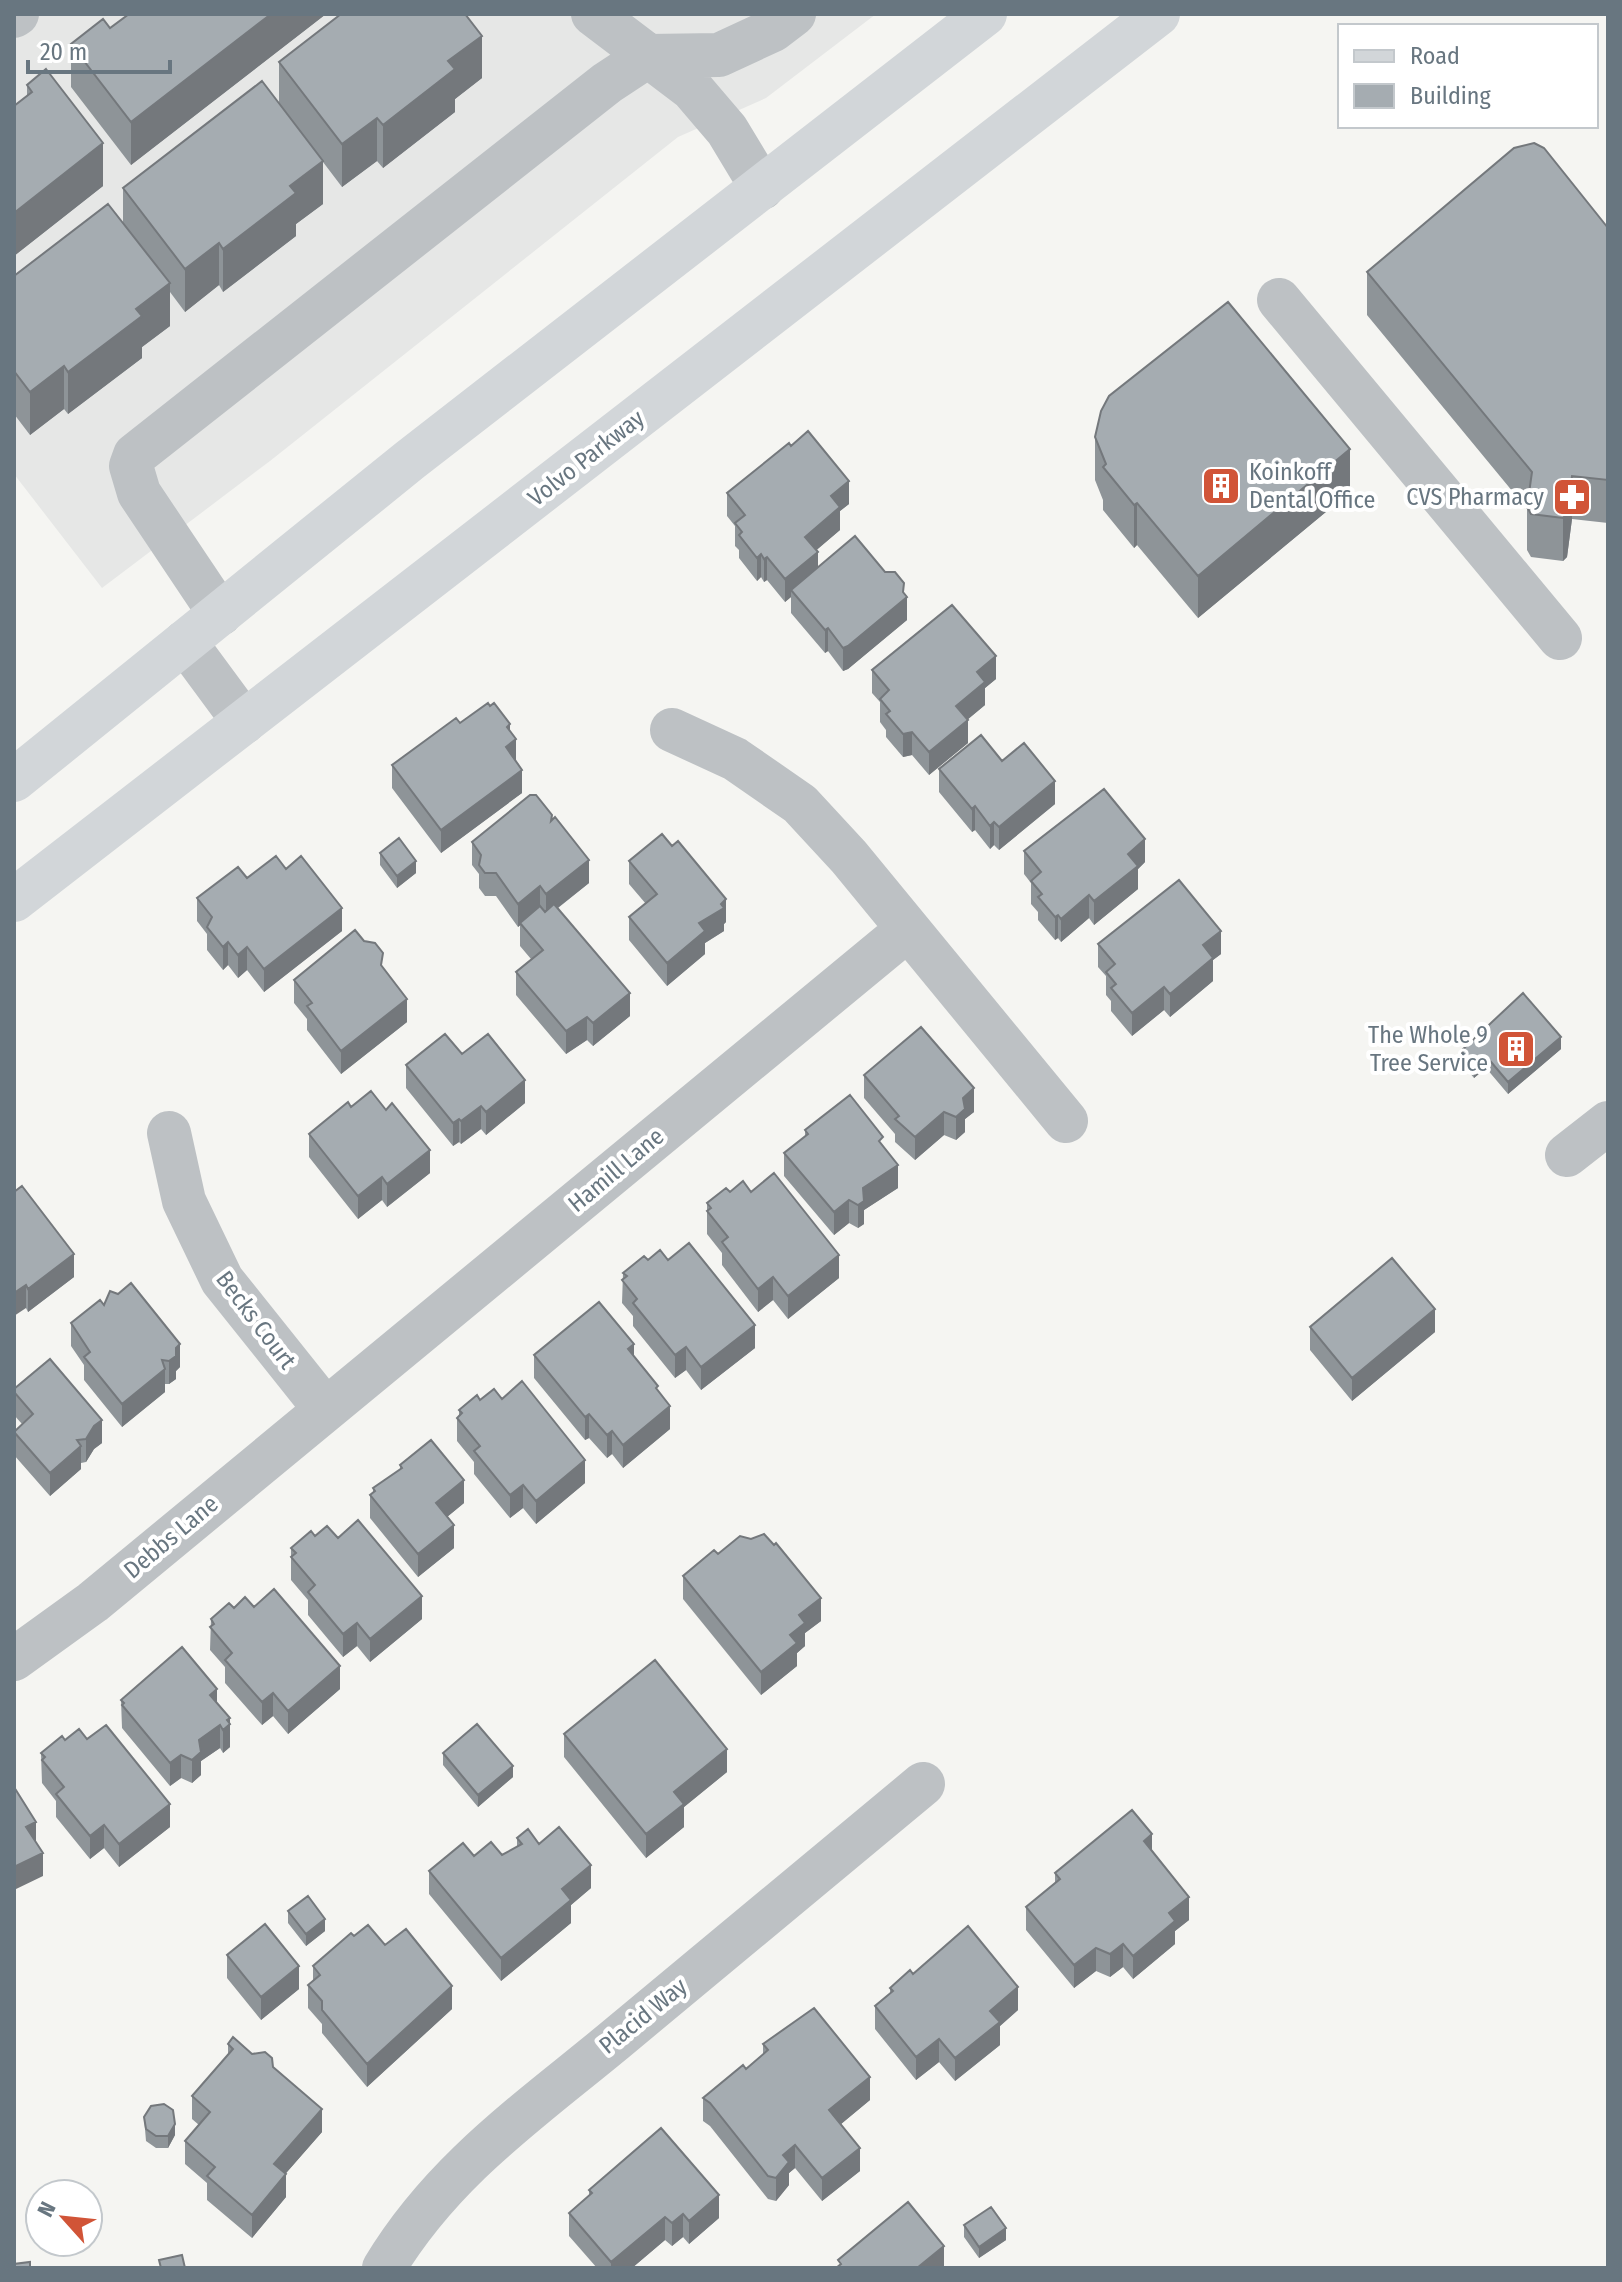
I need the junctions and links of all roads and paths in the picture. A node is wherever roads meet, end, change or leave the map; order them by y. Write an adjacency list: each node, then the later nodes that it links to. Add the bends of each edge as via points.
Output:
1 (593, 14): 5 (street)
2 (985, 14): 6 (main road)
3 (1158, 14): 11 (main road, Volvo Parkway)
4 (775, 19): 5 (street, via 719,55)
5 (648, 56): 6 (street, via 692,89 727,130); 8 (street, via 135,455 131,466 139,493)
6 (762, 188): 8 (main road)
7 (1279, 300): 9 (street)
8 (220, 614): 10 (main road)
9 (1560, 638)
10 (185, 642): 11 (street); 13 (main road)
11 (244, 722): 14 (main road, Volvo Parkway)
12 (672, 730): 15 (street, via 735,759 800,804)
13 (14, 780)
14 (14, 900)
15 (907, 930): 16 (street); 20 (street, Hamill Lane)
16 (1066, 1121)
17 (1608, 1123): 19 (street)
18 (169, 1133): 20 (street, Becks Court, via 184,1201 222,1280)
19 (1567, 1155)
20 (325, 1409): 21 (street, Debbs Lane, via 93,1602)
21 (14, 1659)
22 (923, 1784): 23 (street, Placid Way, via 454,2174 410,2224)
23 (384, 2268)

